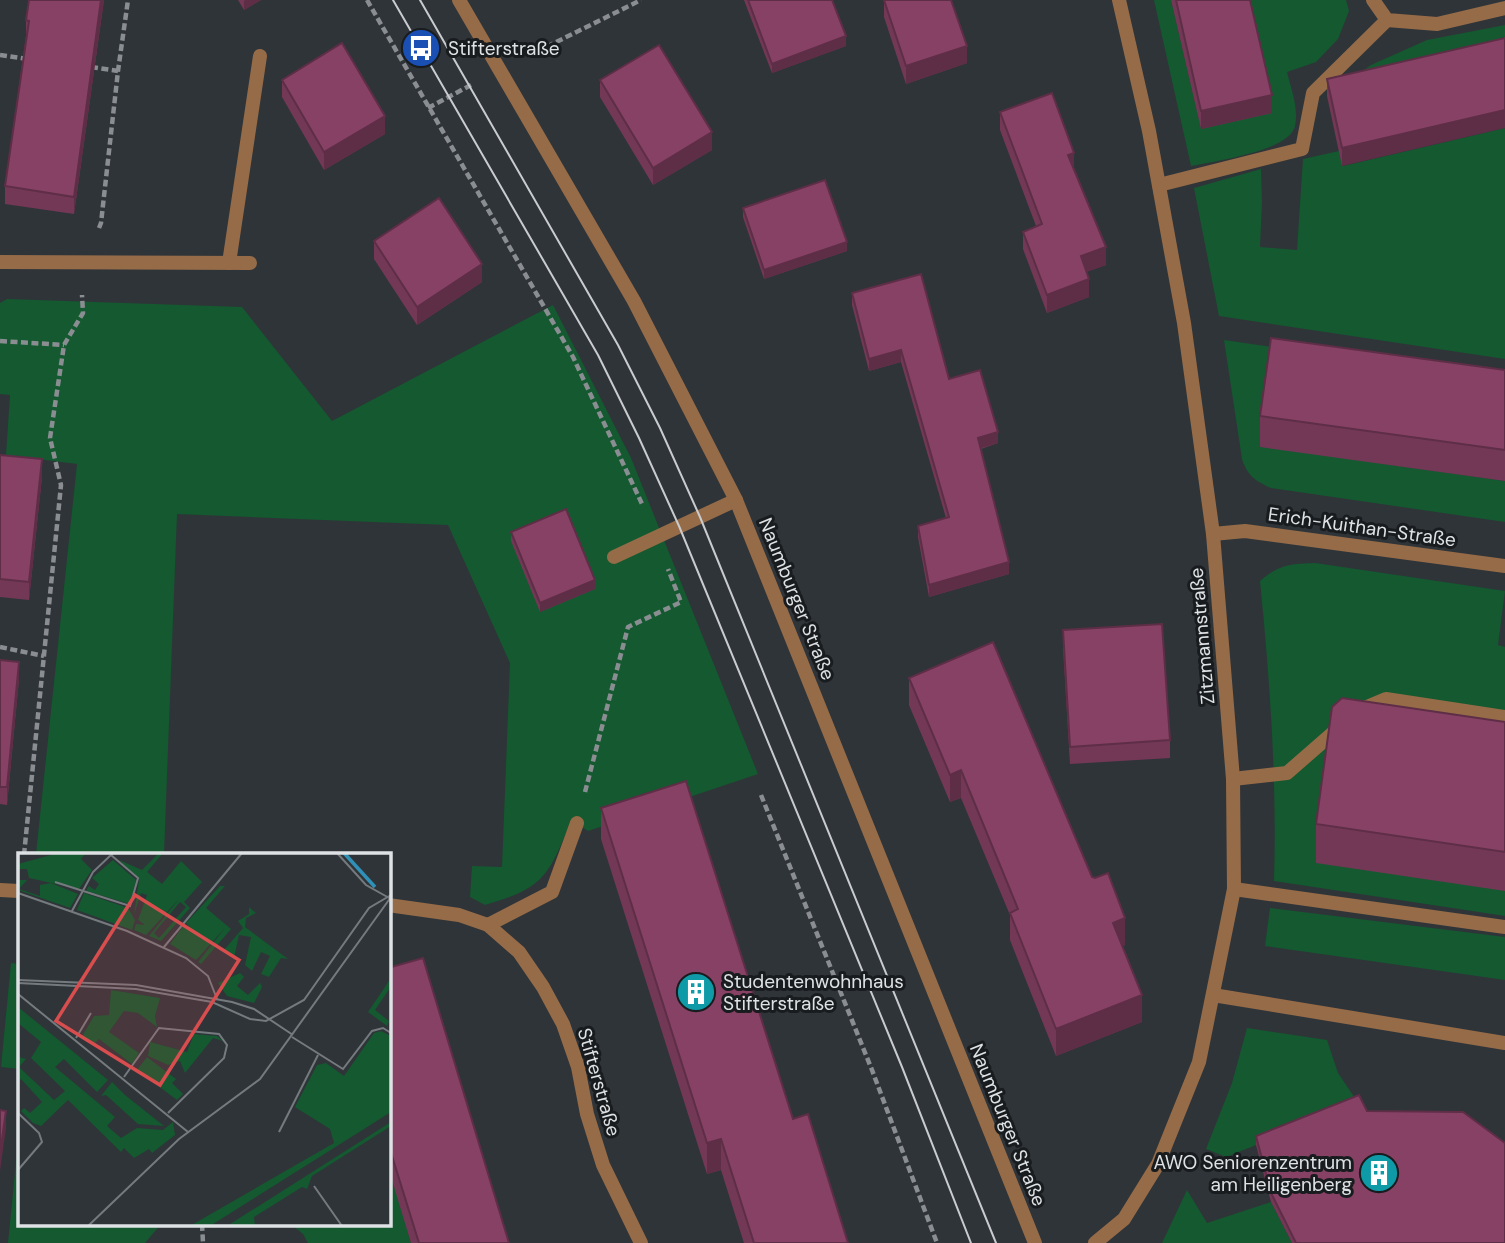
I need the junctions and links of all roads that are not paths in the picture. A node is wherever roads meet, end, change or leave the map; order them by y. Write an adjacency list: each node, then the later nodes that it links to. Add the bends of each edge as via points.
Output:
1 (459, 0): 11 (street, Naumburger Straße, via 634,302)
2 (1119, 0): 7 (street, Zitzmannstraße)
3 (1373, 0): 5 (street)
4 (1505, 8): 5 (street, via 1437,24)
5 (1387, 20): 7 (street, via 1313,93 1302,149)
6 (260, 56): 9 (street)
7 (1159, 185): 12 (street, Zitzmannstraße, via 1184,323)
8 (0, 262): 9 (street)
9 (229, 263): 10 (street)
10 (250, 263)
11 (736, 500): 13 (street); 27 (street, Naumburger Straße)
12 (1213, 534): 14 (street, Erich-Kuithan-Straße, via 1245,531); 16 (street, Zitzmannstraße)
13 (614, 557)
14 (1505, 566)
15 (1505, 717): 16 (street, via 1386,699 1357,711 1287,773)
16 (1233, 779): 18 (street, Zitzmannstraße)
17 (577, 823): 22 (street, via 552,892)
18 (1234, 889): 23 (street); 24 (street, Zitzmannstraße)
19 (0, 890): 20 (street)
20 (18, 891)
21 (390, 905): 22 (street, Stifterstraße, via 458,915)
22 (488, 925): 26 (street, Stifterstraße, via 519,952 563,1024 603,1165)
23 (1505, 927)
24 (1213, 995): 25 (street); 28 (street, Zitzmannstraße, via 1199,1062 1158,1164 1124,1219)
25 (1505, 1043)
26 (641, 1243)
27 (1035, 1243)
28 (1095, 1243)

